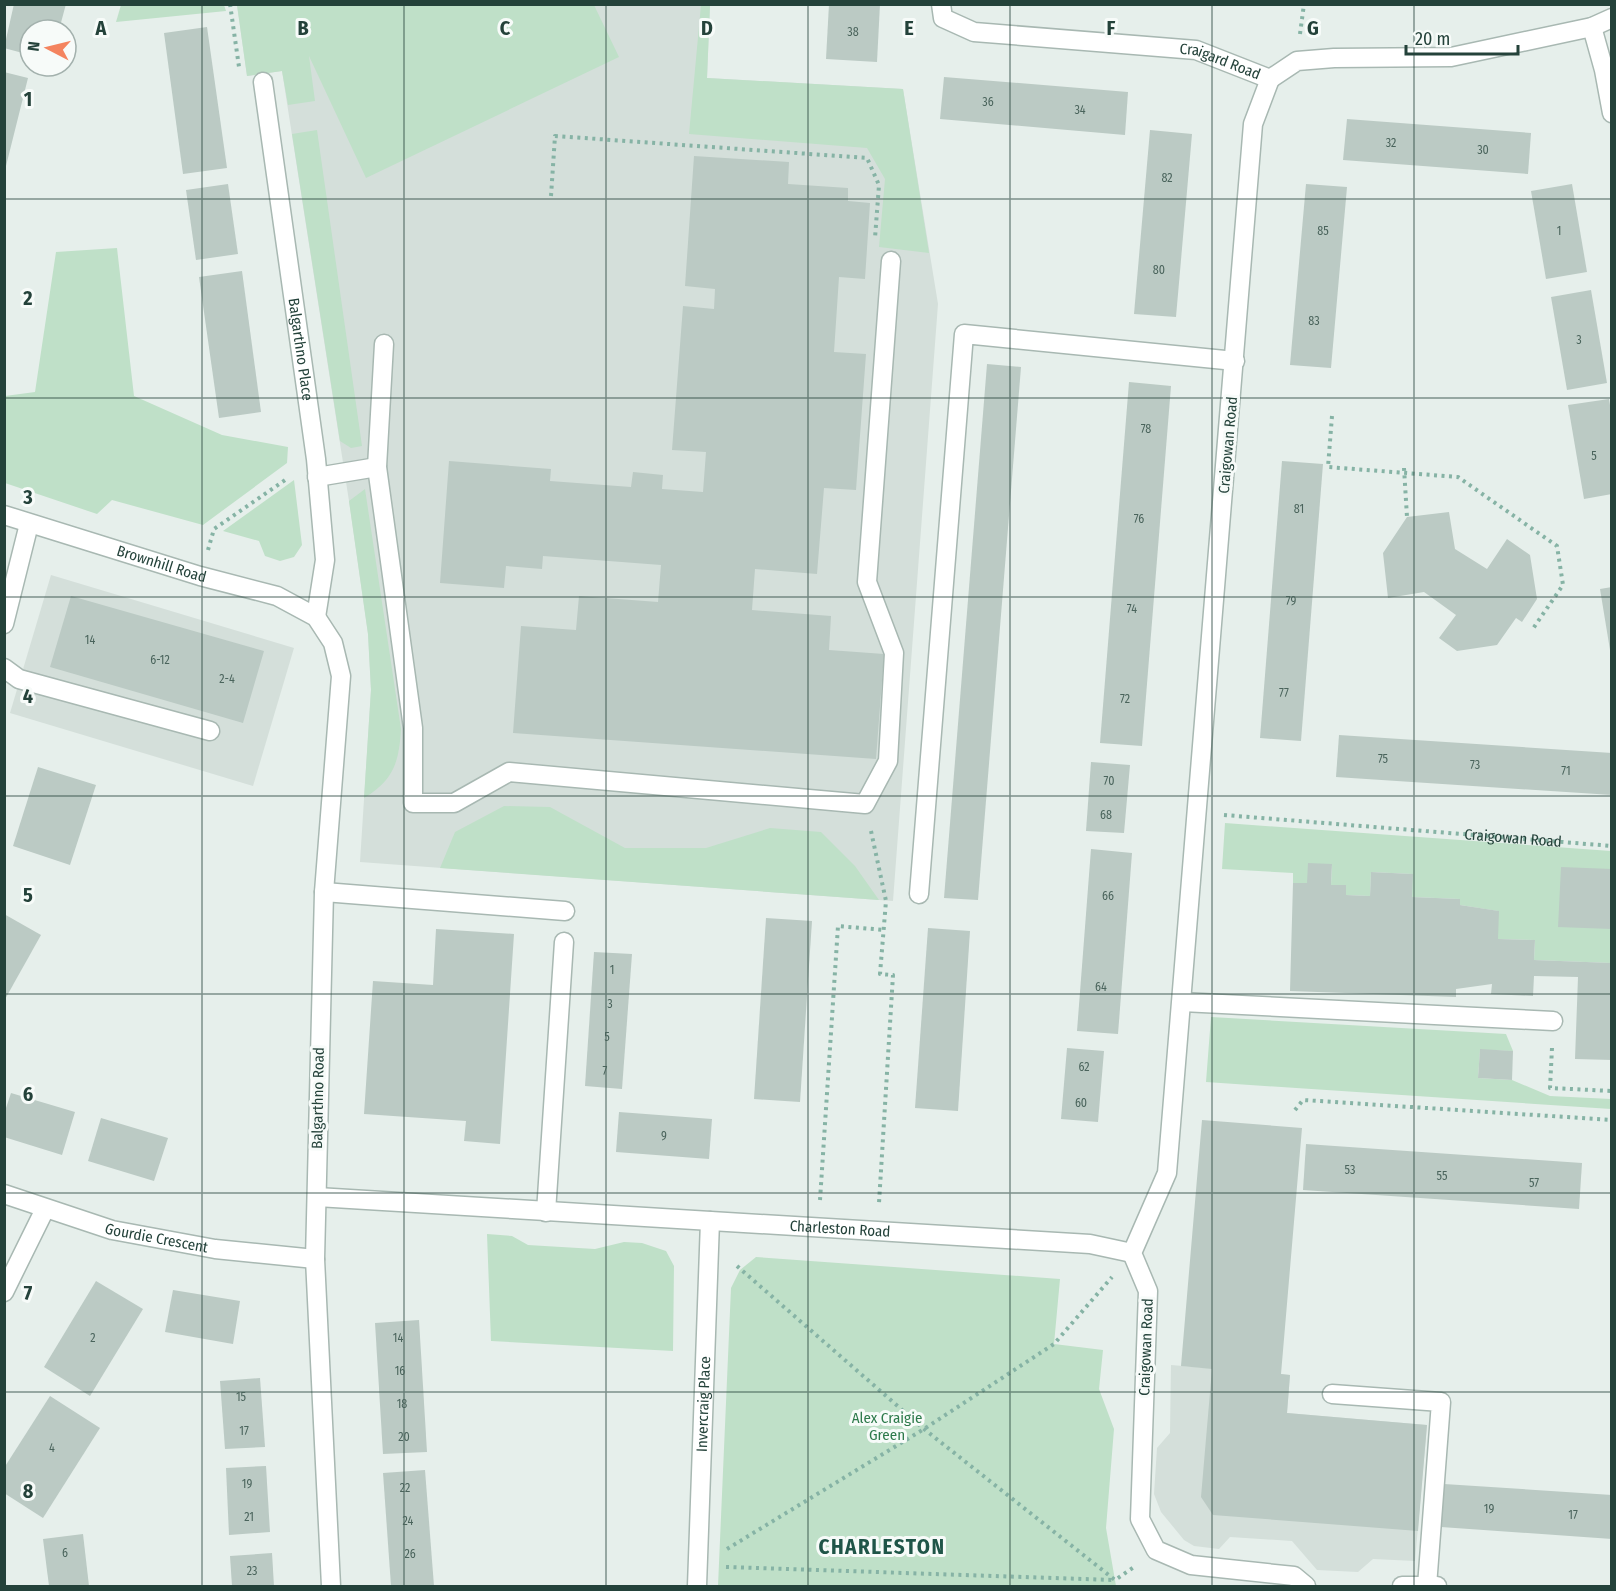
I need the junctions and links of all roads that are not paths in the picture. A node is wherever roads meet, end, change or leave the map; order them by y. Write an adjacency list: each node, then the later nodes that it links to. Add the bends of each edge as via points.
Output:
1 (941, 4): 4 (street, Craigard Road, via 944,18 974,32 1197,50)
2 (1611, 18): 3 (street, Craigard Road)
3 (1592, 27): 4 (street, Craigard Road, via 1451,57 1297,62); 6 (street)
4 (1270, 79): 9 (street, Craigowan Road, via 1253,124)
5 (262, 82): 11 (street, Balgarthno Place)
6 (1611, 113)
7 (891, 261): 10 (street, via 867,582 894,653 888,761 865,804 509,772 454,803 413,803 413,728)
8 (384, 344): 10 (street)
9 (1235, 361): 19 (street, via 964,334); 22 (street, Craigowan Road)
10 (377, 467): 11 (street)
11 (317, 477): 14 (street, Balgarthno Place, via 325,560)
12 (4, 515): 13 (street, Brownhill Road)
13 (29, 524): 14 (street, Brownhill Road, via 278,596); 15 (street)
14 (315, 617): 18 (street, Balgarthno Road, via 333,642 340,676)
15 (4, 624)
16 (4, 669): 17 (street, via 19,679)
17 (210, 731)
18 (324, 892): 20 (street); 25 (street, Balgarthno Road)
19 (919, 894)
20 (566, 911)
21 (564, 942): 27 (street)
22 (1182, 1002): 23 (street); 29 (street, Craigowan Road, via 1167,1173)
23 (1553, 1021)
24 (4, 1194): 26 (street, Gourdie Crescent)
25 (316, 1197): 27 (street, Charleston Road); 30 (street, Balgarthno Road)
26 (45, 1209): 30 (street, Gourdie Crescent, via 112,1230 215,1250); 31 (street)
27 (546, 1212): 28 (street, Charleston Road)
28 (710, 1221): 29 (street, Charleston Road, via 1090,1244); 35 (street, Invercraig Place)
29 (1132, 1253): 36 (street, Craigowan Road, via 1148,1291 1140,1519 1156,1550 1191,1564 1294,1576)
30 (315, 1259): 34 (street, Balgarthno Road)
31 (4, 1292)
32 (1332, 1394): 33 (street, via 1441,1402)
33 (1427, 1586): 37 (street); 38 (street)
34 (331, 1587)
35 (697, 1587)
36 (1306, 1587)
37 (1402, 1587)
38 (1437, 1587)

